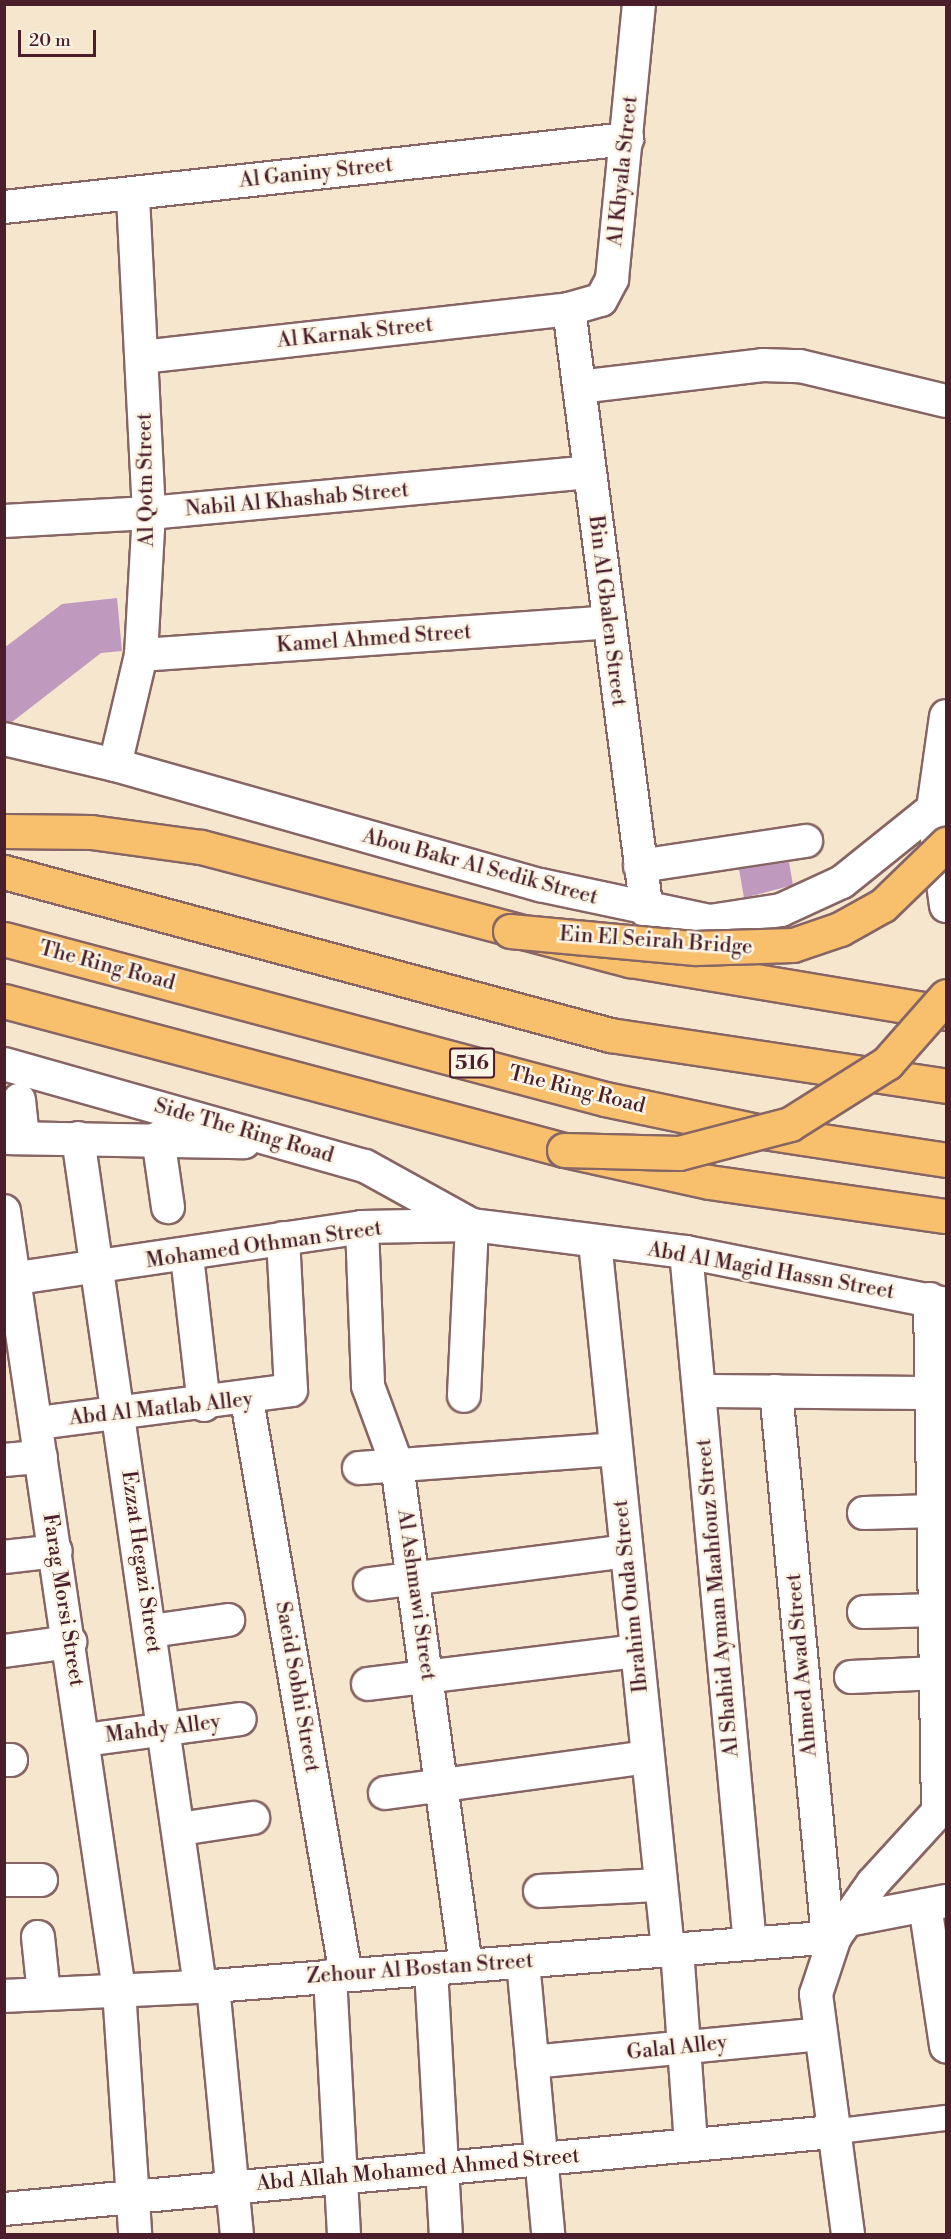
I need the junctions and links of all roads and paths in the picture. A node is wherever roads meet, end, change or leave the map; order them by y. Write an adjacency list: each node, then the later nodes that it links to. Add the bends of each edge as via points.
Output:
1 (639, 4): 2 (street, Al Khyala Street)
2 (627, 139): 3 (street, Al Ganiny Street); 5 (street, Al Khyala Street, via 609,291 595,303)
3 (133, 194): 4 (street, Al Ganiny Street); 6 (street, Al Qotn Street)
4 (4, 207)
5 (569, 309): 6 (street, Al Karnak Street); 7 (street, Bin Al Gbalen Street)
6 (142, 357): 10 (street, Al Qotn Street)
7 (579, 387): 8 (street, via 763,365 800,366); 9 (street, Bin Al Gbalen Street)
8 (946, 401)
9 (589, 472): 10 (street, Nabil Al Khashab Street); 12 (street, Bin Al Gbalen Street)
10 (149, 513): 11 (street, Nabil Al Khashab Street); 13 (street, Al Qotn Street)
11 (4, 521)
12 (608, 622): 13 (street, Kamel Ahmed Street); 21 (street, Bin Al Gbalen Street)
13 (141, 655): 16 (street, Al Qotn Street)
14 (946, 716): 17 (street)
15 (4, 739): 16 (street, Abou Bakr Al Sedik Street)
16 (115, 765): 24 (street, Abou Bakr Al Sedik Street)
17 (933, 809): 23 (street); 24 (street, Abou Bakr Al Sedik Street, via 842,882 781,910 710,921)
18 (4, 831): 25 (highway, via 91,832 201,847)
19 (806, 841): 21 (street)
20 (946, 844): 25 (highway, Ein El Seirah Bridge, bridge, via 883,905 840,929 793,945 695,948)
21 (639, 866): 24 (street, Bin Al Gbalen Street)
22 (4, 872): 31 (highway, via 610,1035)
23 (946, 905)
24 (647, 912)
25 (510, 931): 29 (highway, via 722,978)
26 (4, 939): 38 (highway, The Ring Road / 516, via 605,1099 757,1131)
27 (946, 996): 37 (highway, bridge, via 887,1063 789,1124 679,1153 621,1156)
28 (4, 1001): 37 (highway)
29 (946, 1013)
30 (4, 1064): 36 (street, Side The Ring Road)
31 (946, 1086)
32 (19, 1100): 33 (street)
33 (14, 1138): 34 (street)
34 (78, 1138): 35 (street); 48 (street, Ezzat Hegazi Street)
35 (158, 1138): 36 (street); 39 (street)
36 (302, 1145): 42 (street, Side The Ring Road, via 376,1171)
37 (564, 1150): 41 (highway, bridge, via 709,1182)
38 (946, 1160)
39 (168, 1207)
40 (4, 1211): 49 (street, Farag Morsi Street)
41 (946, 1216)
42 (472, 1225): 43 (street, Mohamed Othman Street); 45 (street, Mohamed Othman Street); 55 (street)
43 (362, 1227): 44 (street, Mohamed Othman Street); 63 (street, Al Ashmawi Street, via 368,1386)
44 (283, 1238): 47 (street, Mohamed Othman Street); 56 (street, Abd Al Matlab Alley, via 294,1381 283,1395)
45 (595, 1242): 46 (street, Abd Al Magid Hassn Street); 60 (street, Ibrahim Ouda Street)
46 (686, 1252): 50 (street, Abd Al Magid Hassn Street); 52 (street, Al Shahid Ayman Maahfouz Street)
47 (187, 1256): 48 (street, Mohamed Othman Street); 57 (street)
48 (97, 1270): 49 (street, Mohamed Othman Street); 58 (street, Ezzat Hegazi Street)
49 (10, 1280): 51 (street, Farag Morsi Street)
50 (938, 1302): 54 (street)
51 (17, 1377): 59 (street, Farag Morsi Street)
52 (699, 1390): 53 (street); 99 (street, Al Shahid Ayman Maahfouz Street)
53 (776, 1391): 54 (street); 97 (street, Ahmed Awad Street)
54 (933, 1393): 65 (street)
55 (464, 1396)
56 (247, 1400): 57 (street, Abd Al Matlab Alley); 104 (street, Saeid Sobhi Street)
57 (204, 1405): 58 (street, Abd Al Matlab Alley)
58 (120, 1414): 59 (street, Abd Al Matlab Alley); 75 (street, Ezzat Hegazi Street)
59 (38, 1423): 61 (street, Farag Morsi Street)
60 (615, 1449): 63 (street); 68 (street, Ibrahim Ouda Street)
61 (41, 1457): 62 (street); 67 (street, Farag Morsi Street)
62 (4, 1460)
63 (397, 1465): 64 (street); 70 (street, Al Ashmawi Street)
64 (359, 1468)
65 (935, 1511): 66 (street); 72 (street)
66 (864, 1513)
67 (56, 1551): 69 (street); 76 (street, Farag Morsi Street)
68 (626, 1551): 70 (street); 78 (street, Ibrahim Ouda Street)
69 (4, 1557)
70 (414, 1579): 71 (street); 80 (street, Al Ashmawi Street)
71 (370, 1584)
72 (937, 1610): 73 (street); 79 (street)
73 (864, 1612)
74 (228, 1620): 75 (street)
75 (151, 1631): 84 (street, Ezzat Hegazi Street)
76 (70, 1642): 77 (street); 85 (street, Farag Morsi Street)
77 (4, 1651)
78 (636, 1652): 80 (street); 86 (street, Ibrahim Ouda Street)
79 (938, 1673): 81 (street); 89 (street)
80 (428, 1676): 82 (street); 87 (street, Al Ashmawi Street)
81 (851, 1677)
82 (368, 1684)
83 (240, 1719): 84 (street, Mahdy Alley)
84 (165, 1729): 85 (street, Mahdy Alley); 91 (street, Ezzat Hegazi Street)
85 (85, 1740): 106 (street, Farag Morsi Street)
86 (648, 1756): 87 (street); 94 (street, Ibrahim Ouda Street)
87 (444, 1785): 88 (street); 102 (street, Al Ashmawi Street)
88 (385, 1793)
89 (942, 1807): 97 (street)
90 (253, 1818): 91 (street)
91 (180, 1829): 105 (street, Ezzat Hegazi Street)
92 (4, 1880): 93 (street)
93 (41, 1880)
94 (660, 1885): 95 (street); 100 (street, Ibrahim Ouda Street)
95 (540, 1891)
96 (936, 1903): 97 (street, Zehour Al Bostan Street); 110 (street)
97 (837, 1931): 99 (street, Zehour Al Bostan Street); 109 (street, via 816,1994)
98 (38, 1937): 107 (street)
99 (750, 1944): 100 (street, Zehour Al Bostan Street)
100 (672, 1950): 101 (street, Zehour Al Bostan Street); 111 (street, Ibrahim Ouda Street)
101 (523, 1962): 102 (street, Zehour Al Bostan Street); 112 (street)
102 (466, 1966): 103 (street, Zehour Al Bostan Street)
103 (431, 1969): 104 (street, Zehour Al Bostan Street); 117 (street)
104 (338, 1976): 105 (street, Zehour Al Bostan Street); 118 (street, Saeid Sobhi Street)
105 (207, 1986): 106 (street, Zehour Al Bostan Street); 119 (street, Ezzat Hegazi Street)
106 (118, 1990): 107 (street, Zehour Al Bostan Street); 120 (street, Farag Morsi Street)
107 (45, 1994): 108 (street, Zehour Al Bostan Street)
108 (4, 1996)
109 (821, 2034): 111 (street, Galal Alley); 114 (street)
110 (946, 2046)
111 (683, 2048): 112 (street, Galal Alley); 115 (street, Ibrahim Ouda Street)
112 (532, 2062): 116 (street)
113 (946, 2118): 114 (street)
114 (832, 2132): 115 (street, Abd Allah Mohamed Ahmed Street); 127 (street)
115 (691, 2145): 116 (street, Abd Allah Mohamed Ahmed Street)
116 (541, 2159): 117 (street, Abd Allah Mohamed Ahmed Street); 126 (street)
117 (442, 2168): 118 (street, Abd Allah Mohamed Ahmed Street); 125 (street)
118 (341, 2178): 119 (street, Abd Allah Mohamed Ahmed Street); 124 (street, Saeid Sobhi Street)
119 (232, 2188): 120 (street, Abd Allah Mohamed Ahmed Street); 123 (street, Ezzat Hegazi Street)
120 (133, 2197): 121 (street, Abd Allah Mohamed Ahmed Street); 122 (street, Farag Morsi Street)
121 (4, 2209)
122 (135, 2235)
123 (237, 2235)
124 (344, 2235)
125 (446, 2235)
126 (548, 2235)
127 (848, 2235)

